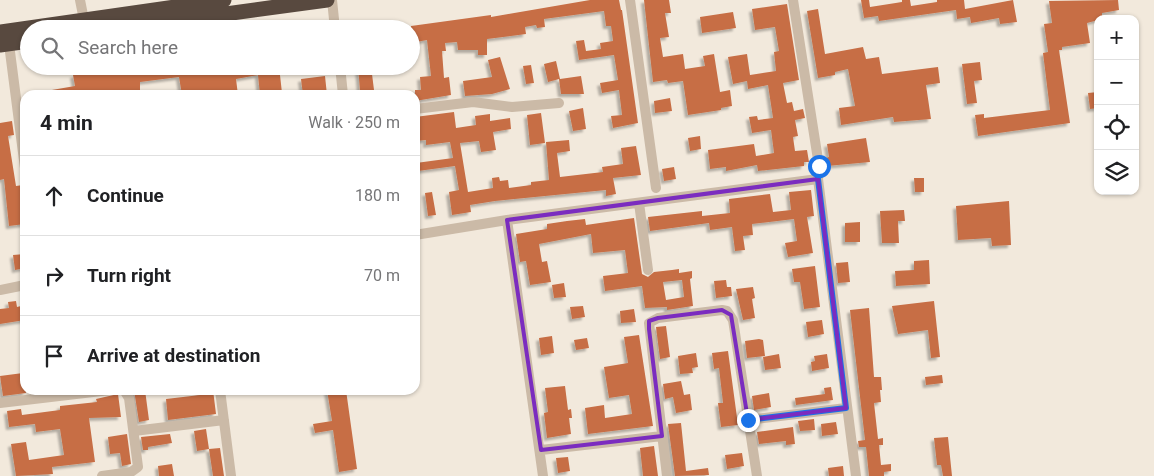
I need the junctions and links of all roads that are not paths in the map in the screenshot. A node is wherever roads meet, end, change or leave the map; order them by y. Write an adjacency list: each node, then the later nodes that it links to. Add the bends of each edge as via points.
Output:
1 (80, 0): 8 (street)
2 (224, 0): 7 (highway)
3 (327, 0): 9 (highway)
4 (332, 0): 10 (street)
5 (630, 0): 20 (street)
6 (794, 0): 19 (street, via 819,166)
7 (207, 1): 8 (highway)
8 (84, 20)
9 (181, 20)
10 (334, 20)
11 (20, 36): 12 (highway)
12 (3, 40): 13 (highway); 18 (street)
13 (20, 41)
14 (341, 75): 15 (street)
15 (342, 90)
16 (559, 103): 17 (street, via 512,108 473,102)
17 (420, 108)
18 (20, 139)
19 (818, 179): 21 (street); 31 (street)
20 (656, 188)
21 (639, 203): 22 (street); 24 (street)
22 (507, 220): 23 (street); 36 (street)
23 (420, 234)
24 (648, 270)
25 (20, 286): 26 (street)
26 (0, 290)
27 (71, 395): 30 (street)
28 (127, 395): 34 (street)
29 (221, 395): 32 (street)
30 (0, 404)
31 (846, 408): 33 (street); 42 (street)
32 (224, 420): 34 (street); 38 (street)
33 (748, 420): 35 (street, via 731,315 722,310 658,318 649,323 648,328); 41 (street)
34 (134, 431): 37 (street, via 136,470)
35 (662, 436): 36 (street); 40 (street)
36 (541, 450): 39 (street)
37 (102, 476)
38 (231, 476)
39 (543, 476)
40 (667, 476)
41 (757, 476)
42 (856, 476)

